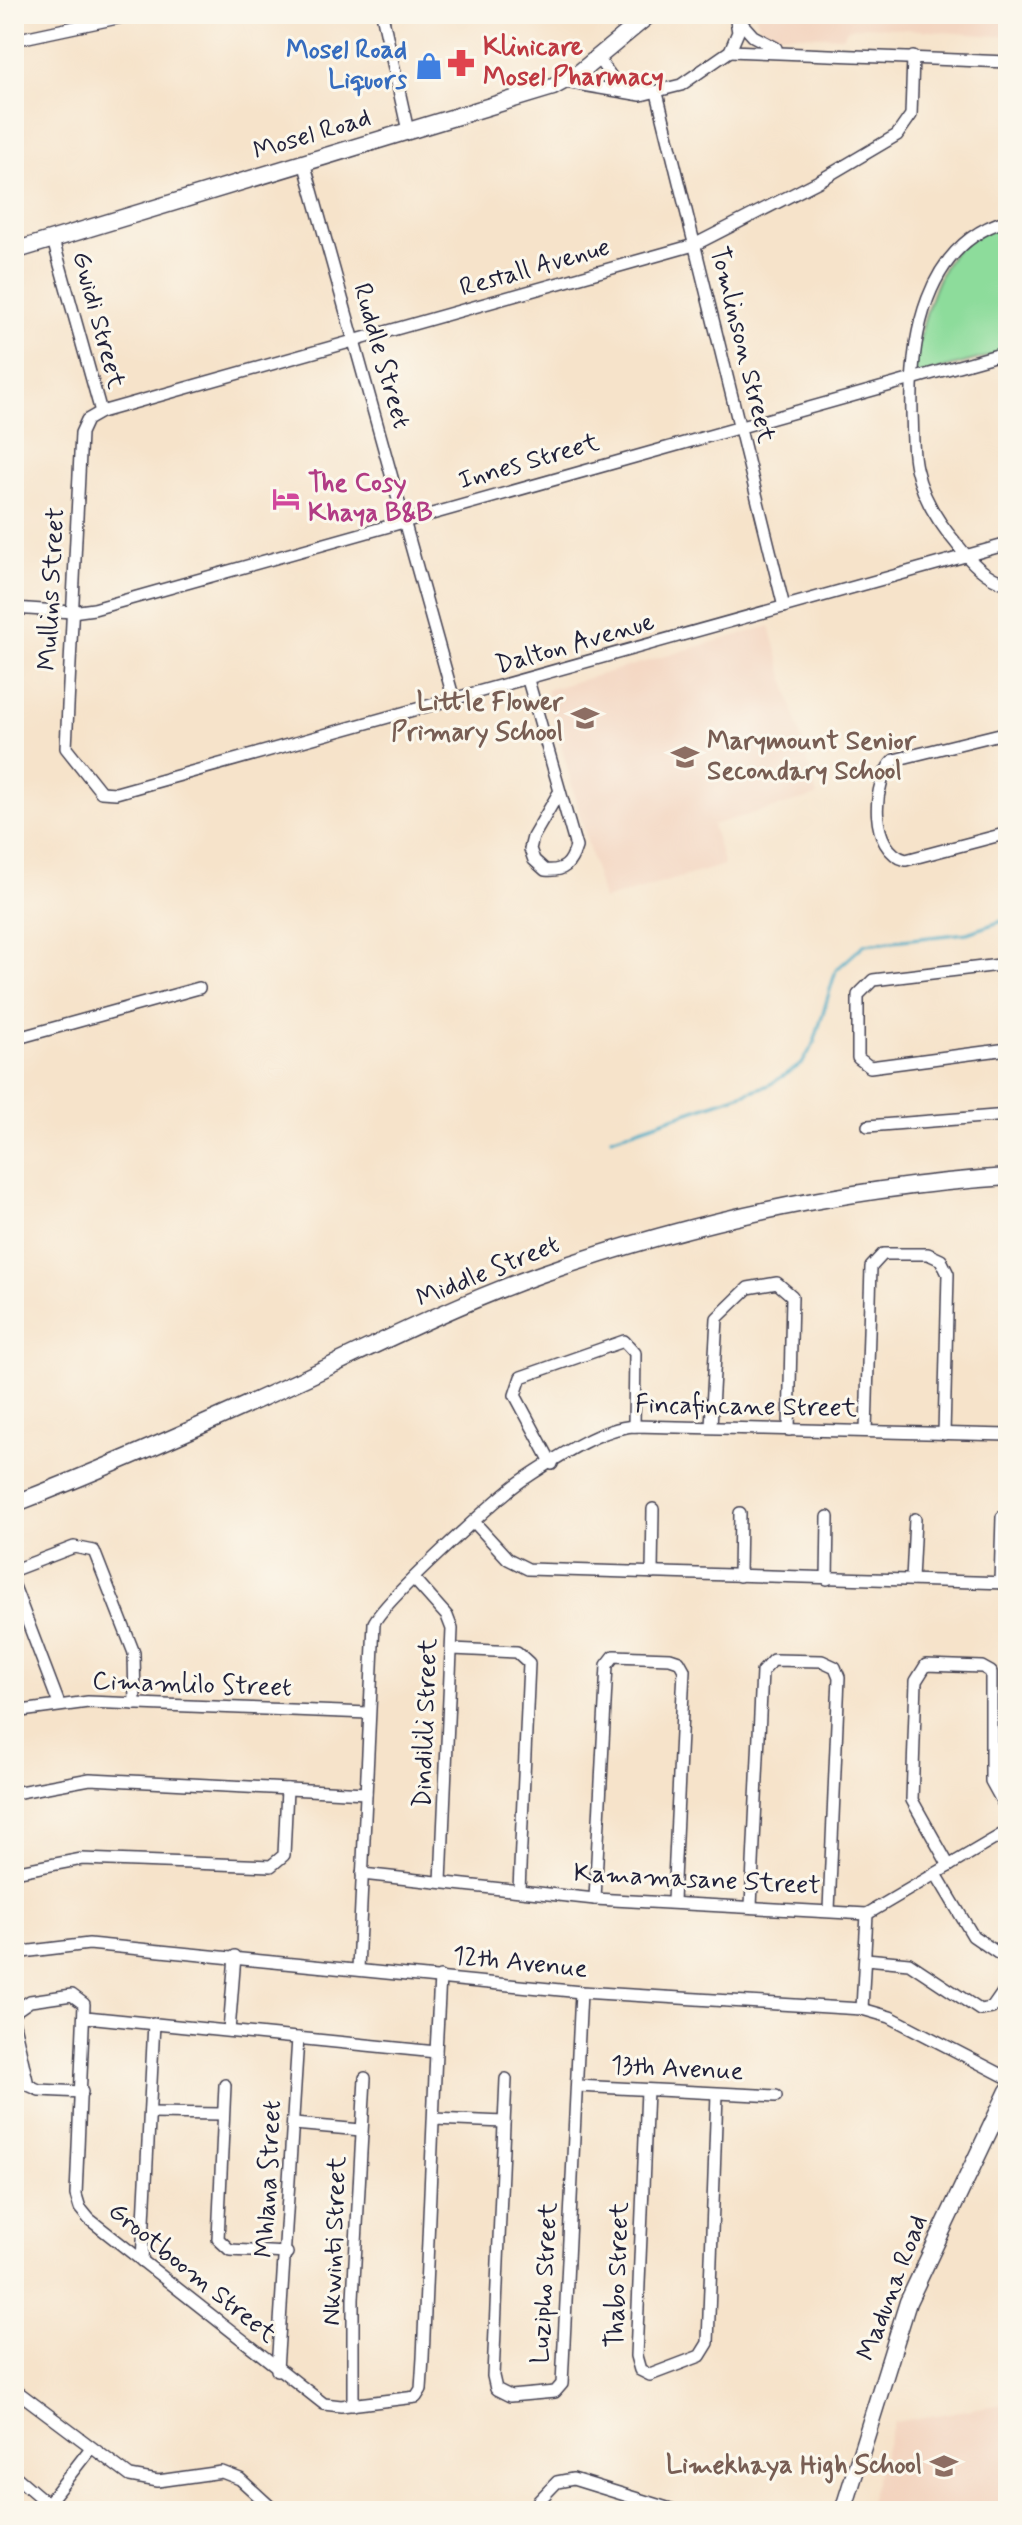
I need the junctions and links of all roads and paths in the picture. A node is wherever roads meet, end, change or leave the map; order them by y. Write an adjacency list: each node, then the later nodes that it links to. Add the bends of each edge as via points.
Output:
1 (136, 14): 5 (street)
2 (382, 14): 13 (street)
3 (650, 14): 9 (street, Mosel Road)
4 (735, 14): 6 (street, via 738,32); 7 (street, via 753,36)
5 (14, 40)
6 (730, 51): 7 (street); 12 (street, via 681,85)
7 (785, 51): 8 (street)
8 (913, 57): 10 (street); 17 (street, Restall Avenue, via 911,115 897,135)
9 (598, 58): 11 (street, Mosel Road); 12 (street, via 613,79)
10 (1008, 62)
11 (565, 82): 12 (street); 13 (street, Mosel Road)
12 (653, 94): 17 (street, Tomlinson Street)
13 (408, 131): 14 (street, Mosel Road)
14 (304, 162): 16 (street, Mosel Road); 19 (street, Ruddle Street)
15 (1008, 220): 21 (street, via 969,242 935,280 914,338)
16 (53, 240): 18 (street, Mosel Road); 22 (street, Gwidi Street)
17 (694, 245): 19 (street, Restall Avenue); 24 (street, Tomlinson Street)
18 (14, 251)
19 (354, 341): 22 (street, Restall Avenue); 25 (street, Ruddle Street)
20 (1008, 352): 21 (street, Innes Street)
21 (911, 379): 24 (street, Innes Street); 27 (street, via 916,469 936,516)
22 (101, 412): 23 (street, Restall Avenue)
23 (87, 420): 31 (street, Mullins Street, via 81,433)
24 (739, 427): 25 (street, Innes Street); 29 (street, Tomlinson Street)
25 (405, 520): 31 (street, Innes Street); 33 (street, Ruddle Street)
26 (1008, 544): 27 (street, Dalton Avenue)
27 (967, 558): 28 (street); 29 (street, Dalton Avenue)
28 (1008, 584)
29 (784, 607): 32 (street, Dalton Avenue)
30 (14, 608): 31 (street, Innes Street)
31 (72, 612): 35 (street, Mullins Street, via 66,748)
32 (528, 680): 33 (street, Dalton Avenue); 36 (street)
33 (454, 700): 35 (street, Dalton Avenue)
34 (1008, 732): 37 (street, via 898,758 883,776 878,806 887,847 901,859)
35 (106, 794)
36 (558, 794): 36 (street, via 531,843 534,860 545,870 564,868 576,847)
37 (1008, 833)
38 (1008, 964): 41 (street, via 873,980 858,995 856,1044 858,1058 870,1067)
39 (199, 988): 40 (street)
40 (14, 1039)
41 (1008, 1049)
42 (1008, 1115): 43 (street)
43 (868, 1126)
44 (1008, 1177): 52 (street, Middle Street, via 815,1200 595,1256 453,1309 180,1436)
45 (634, 1426): 46 (street, Fincafincane Street); 51 (street, Fincafincane Street, via 609,1431); 51 (street, via 636,1357 624,1341 521,1377 515,1395)
46 (711, 1427): 47 (street, Fincafincane Street); 47 (street, via 717,1318 748,1288 777,1283 792,1296)
47 (789, 1430): 48 (street, Fincafincane Street)
48 (866, 1431): 49 (street, Fincafincane Street); 49 (street, via 871,1267 883,1254 928,1254 941,1260 948,1274)
49 (944, 1434): 50 (street, Fincafincane Street)
50 (1008, 1435)
51 (552, 1464): 58 (street, Fincafincane Street, via 523,1480)
52 (14, 1504)
53 (653, 1509): 60 (street)
54 (740, 1513): 61 (street)
55 (828, 1517): 63 (street)
56 (1002, 1517): 65 (street)
57 (915, 1519): 64 (street)
58 (475, 1523): 60 (street, via 523,1569); 62 (street, Fincafincane Street)
59 (14, 1570): 69 (street, via 74,1547 94,1551 134,1653)
60 (652, 1573): 61 (street)
61 (739, 1576): 63 (street)
62 (414, 1579): 67 (street, Dindilili Street, via 449,1618); 71 (street, Fincafincane Street, via 374,1623)
63 (827, 1579): 64 (street)
64 (912, 1580): 65 (street)
65 (1004, 1583)
66 (14, 1586): 68 (street)
67 (452, 1649): 81 (street, Dindilili Street); 82 (street, via 517,1652 529,1663)
68 (59, 1704): 69 (street, Cimamlilo Street); 70 (street, Cimamlilo Street)
69 (135, 1704): 71 (street, Cimamlilo Street)
70 (14, 1712)
71 (369, 1713): 74 (street, Fincafincane Street)
72 (287, 1789): 73 (street, via 90,1779); 74 (street); 78 (street, via 285,1851 271,1866 105,1859)
73 (14, 1793)
74 (366, 1793): 79 (street, Fincafincane Street)
75 (1008, 1812): 77 (street, via 991,1781 991,1672 982,1667 926,1665 916,1681 912,1797)
76 (1008, 1831): 77 (street)
77 (949, 1866): 80 (street)
78 (14, 1872)
79 (362, 1874): 81 (street, Kamamasane Street); 92 (street, Fincafincane Street)
80 (936, 1874): 87 (street); 91 (street, via 973,1936)
81 (441, 1882): 82 (street, Kamamasane Street)
82 (519, 1890): 83 (street, Kamamasane Street)
83 (595, 1899): 84 (street, Kamamasane Street); 84 (street, via 606,1667 614,1656 656,1657 676,1659 684,1670)
84 (673, 1901): 85 (street, Kamamasane Street)
85 (751, 1906): 86 (street, Kamamasane Street); 86 (street, via 762,1672 773,1660 822,1661 835,1667 839,1677)
86 (829, 1910): 87 (street, Kamamasane Street)
87 (867, 1914): 90 (street)
88 (14, 1953): 89 (street, 12th Avenue, via 89,1944)
89 (235, 1956): 92 (street, 12th Avenue); 101 (street)
90 (866, 1959): 94 (street, via 909,1963 980,2010 992,2008); 96 (street)
91 (1008, 1960)
92 (358, 1969): 93 (street, 12th Avenue)
93 (440, 1977): 95 (street, 12th Avenue); 103 (street, Grootboom Street)
94 (1008, 1985)
95 (581, 1992): 96 (street, 12th Avenue); 108 (street, Luzipho Street)
96 (862, 2009): 105 (street, 12th Avenue, via 890,2017)
97 (14, 2012): 98 (street, via 30,2001 72,1995 81,1999)
98 (86, 2017): 99 (street); 111 (street, Grootboom Street)
99 (154, 2023): 101 (street); 114 (street)
100 (14, 2024): 111 (street, via 28,2085)
101 (229, 2031): 102 (street)
102 (298, 2038): 103 (street); 118 (street, Mhlana Street)
103 (436, 2052): 116 (street, Grootboom Street)
104 (365, 2078): 119 (street, Nkwinti Street)
105 (1008, 2078)
106 (506, 2079): 117 (street, Luzipho Street)
107 (225, 2085): 115 (street)
108 (577, 2086): 109 (street, 13th Avenue); 117 (street, Luzipho Street, via 562,2384 551,2393 510,2396 494,2384)
109 (647, 2090): 112 (street, 13th Avenue); 112 (street, Thabo Street, via 636,2356 640,2370 650,2375 700,2356 708,2343)
110 (1008, 2091): 131 (street, Maduna Road, via 920,2272)
111 (82, 2092): 121 (street, Grootboom Street, via 77,2202 89,2219)
112 (717, 2094): 113 (street, 13th Avenue)
113 (776, 2096)
114 (150, 2113): 115 (street); 121 (street)
115 (222, 2114): 120 (street, via 218,2239 230,2250)
116 (434, 2119): 117 (street); 124 (street, Grootboom Street, via 421,2389 407,2400)
117 (504, 2122)
118 (294, 2124): 119 (street); 120 (street, Mhlana Street)
119 (361, 2130): 124 (street, Nkwinti Street)
120 (287, 2253): 122 (street, Mhlana Street)
121 (142, 2261): 122 (street, Grootboom Street)
122 (277, 2370): 124 (street, Grootboom Street, via 324,2404)
123 (14, 2389): 125 (street)
124 (353, 2405)
125 (90, 2449): 127 (street); 128 (street, via 146,2481 222,2472 240,2479)
126 (14, 2475): 127 (street)
127 (48, 2509)
128 (275, 2511)
129 (529, 2511): 130 (street, via 557,2482 573,2479)
130 (677, 2511)
131 (843, 2511)

